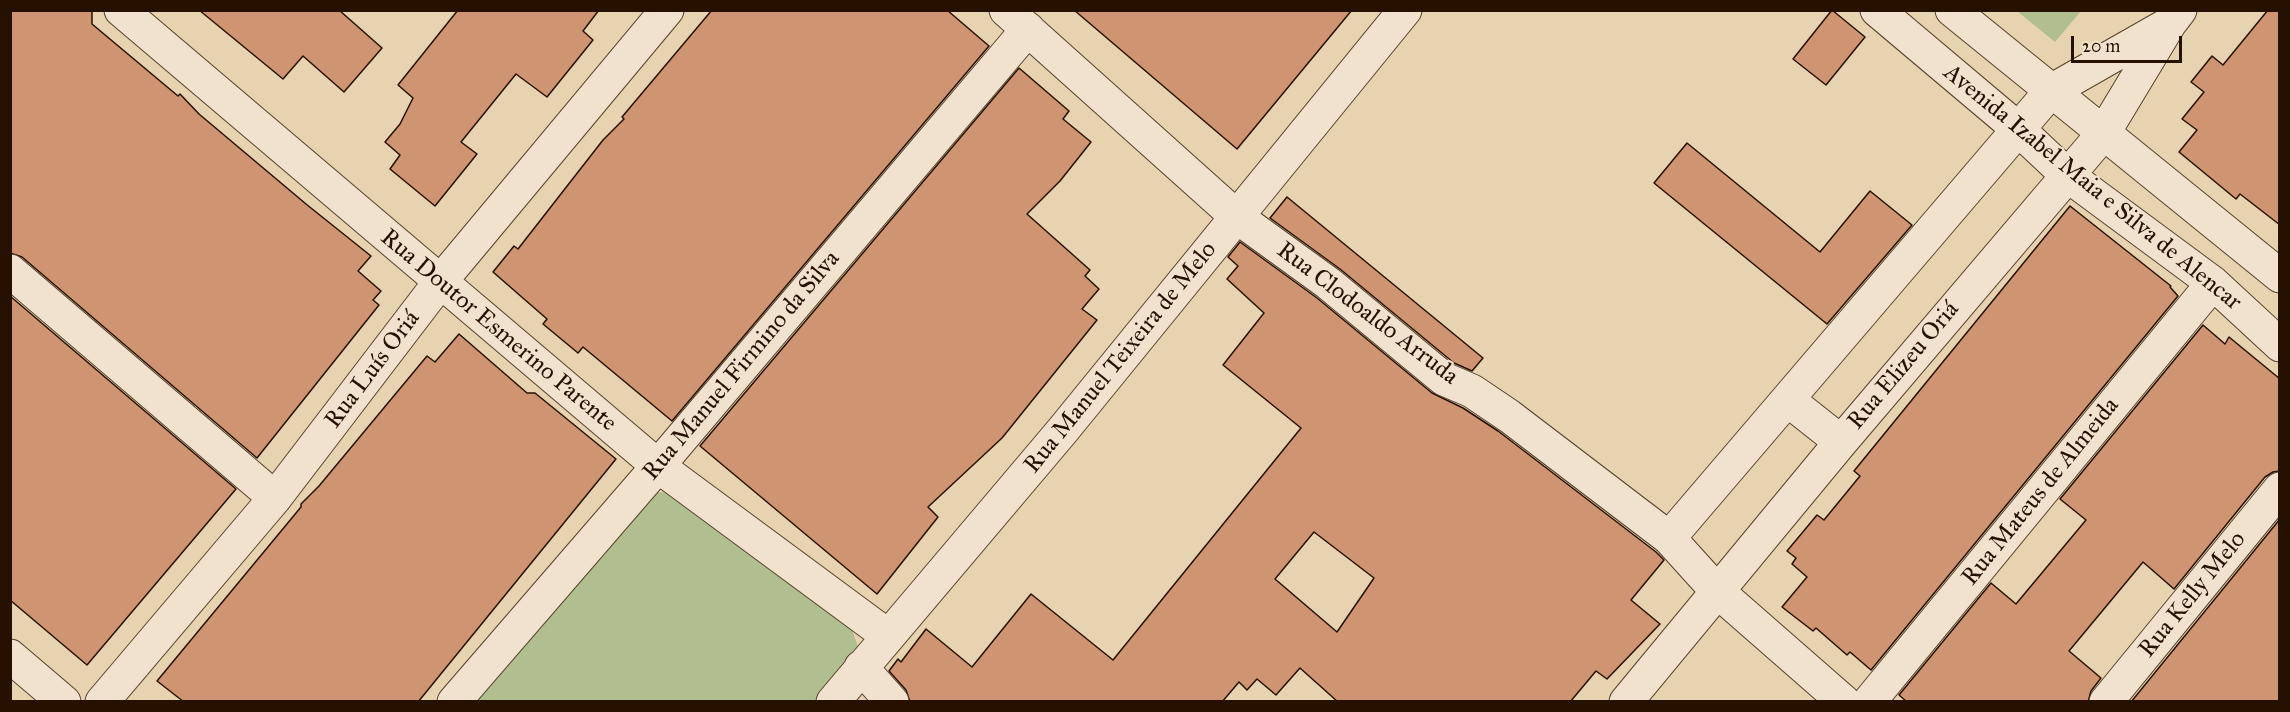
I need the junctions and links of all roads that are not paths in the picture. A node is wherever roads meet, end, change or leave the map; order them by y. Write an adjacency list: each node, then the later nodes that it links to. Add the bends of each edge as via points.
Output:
1 (121, 10): 16 (street, Rua Doutor Esmerino Parente)
2 (667, 10): 16 (street, Rua Luís Oriá)
3 (1405, 10): 13 (street, Rua Manuel Teixeira de Melo)
4 (1876, 10): 8 (street, Avenida Izabel Maia e Silva de Alencar)
5 (1954, 12): 8 (street); 9 (street, Avenida Izabel Maia e Silva de Alencar)
6 (2175, 17): 9 (street, Rua Elizeu Oriá); 11 (street, Rua Elizeu Oriá)
7 (1017, 20): 13 (street, Rua Clodoaldo Arruda); 21 (street, Rua Manuel Firmino da Silva)
8 (1924, 51): 10 (street, Avenida Izabel Maia e Silva de Alencar)
9 (2050, 92): 10 (street, Rua Elizeu Oriá); 11 (street, Avenida Izabel Maia e Silva de Alencar)
10 (2017, 128): 12 (street, Avenida Izabel Maia e Silva de Alencar); 19 (street, Rua Elizeu Oriá)
11 (2103, 134): 12 (street, Rua Elizeu Oriá); 15 (street, Avenida Izabel Maia e Silva de Alencar)
12 (2067, 175): 17 (street, Avenida Izabel Maia e Silva de Alencar); 20 (street, Rua Elizeu Oriá)
13 (1237, 217): 24 (street, Rua Clodoaldo Arruda, via 1328,283 1444,379 1472,391 1509,416); 26 (street, Rua Manuel Teixeira de Melo)
14 (10, 271): 23 (street)
15 (2280, 276)
16 (440, 282): 21 (street, Rua Doutor Esmerino Parente); 23 (street, Rua Luís Oriá)
17 (2213, 283): 18 (street, Avenida Izabel Maia e Silva de Alencar); 36 (street, Rua Mateus de Almeida)
18 (2280, 345)
19 (1788, 400): 20 (street); 24 (street, Rua Elizeu Oriá)
20 (1841, 442): 25 (street, Rua Elizeu Oriá)
21 (658, 466): 26 (street, Rua Doutor Esmerino Parente); 31 (street, Rua Manuel Firmino da Silva)
22 (2280, 489): 37 (street, Rua Kelly Melo)
23 (275, 498): 30 (street, Rua Luís Oriá)
24 (1669, 538): 25 (street, Rua Clodoaldo Arruda)
25 (1716, 590): 34 (street, Rua Elizeu Oriá); 35 (street, Rua Clodoaldo Arruda)
26 (888, 636): 28 (street, Rua Manuel Teixeira de Melo)
27 (10, 656): 29 (street)
28 (861, 667): 32 (street, Rua Manuel Teixeira de Melo); 33 (street)
29 (60, 700)
30 (102, 702)
31 (454, 702)
32 (833, 702)
33 (892, 702)
34 (1626, 702)
35 (1844, 702)
36 (1869, 702)
37 (2106, 702)

